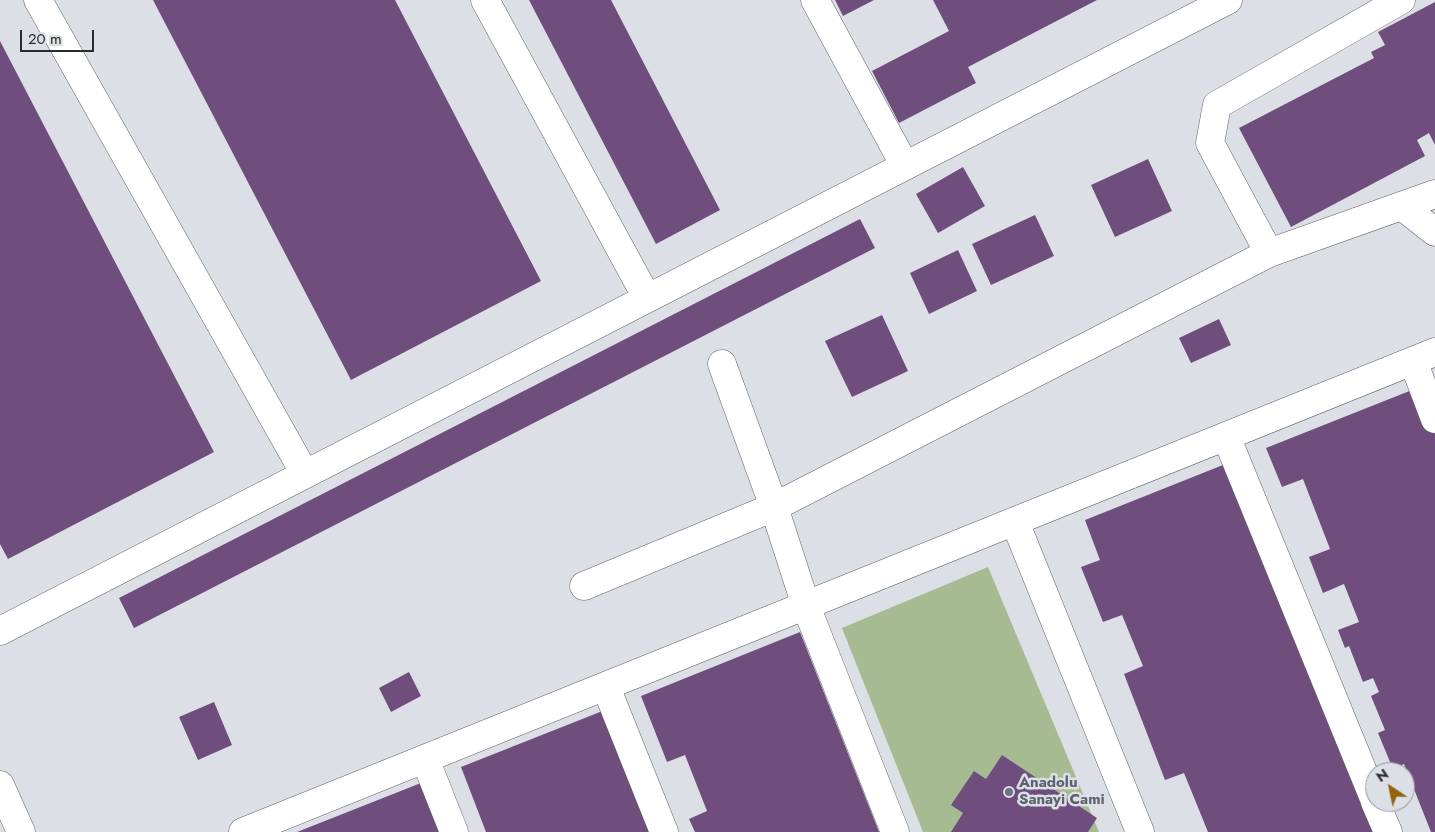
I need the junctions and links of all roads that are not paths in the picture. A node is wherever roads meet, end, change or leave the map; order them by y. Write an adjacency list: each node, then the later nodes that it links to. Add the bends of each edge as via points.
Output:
1 (38, 0): 16 (street)
2 (485, 0): 11 (street)
3 (815, 0): 6 (street)
4 (1228, 0): 6 (street)
5 (1401, 0): 10 (street, via 1216,105 1210,143)
6 (905, 166): 11 (street)
7 (1435, 194): 8 (street)
8 (1402, 206): 9 (street); 10 (street)
9 (1435, 232)
10 (1269, 253): 17 (street)
11 (647, 298): 16 (street)
12 (1424, 357): 14 (street); 15 (street)
13 (722, 364): 17 (street)
14 (1435, 419)
15 (1226, 436): 18 (street); 24 (street)
16 (305, 474): 21 (street)
17 (774, 507): 19 (street); 20 (street)
18 (1015, 522): 20 (street); 32 (street)
19 (584, 586)
20 (806, 606): 22 (street); 31 (street)
21 (0, 631)
22 (606, 686): 23 (street); 30 (street)
23 (425, 759): 28 (street); 29 (street)
24 (1365, 777)
25 (0, 785): 27 (street)
26 (1380, 812): 33 (street)
27 (21, 832)
28 (244, 832)
29 (454, 832)
30 (664, 832)
31 (895, 832)
32 (1140, 832)
33 (1388, 832)

